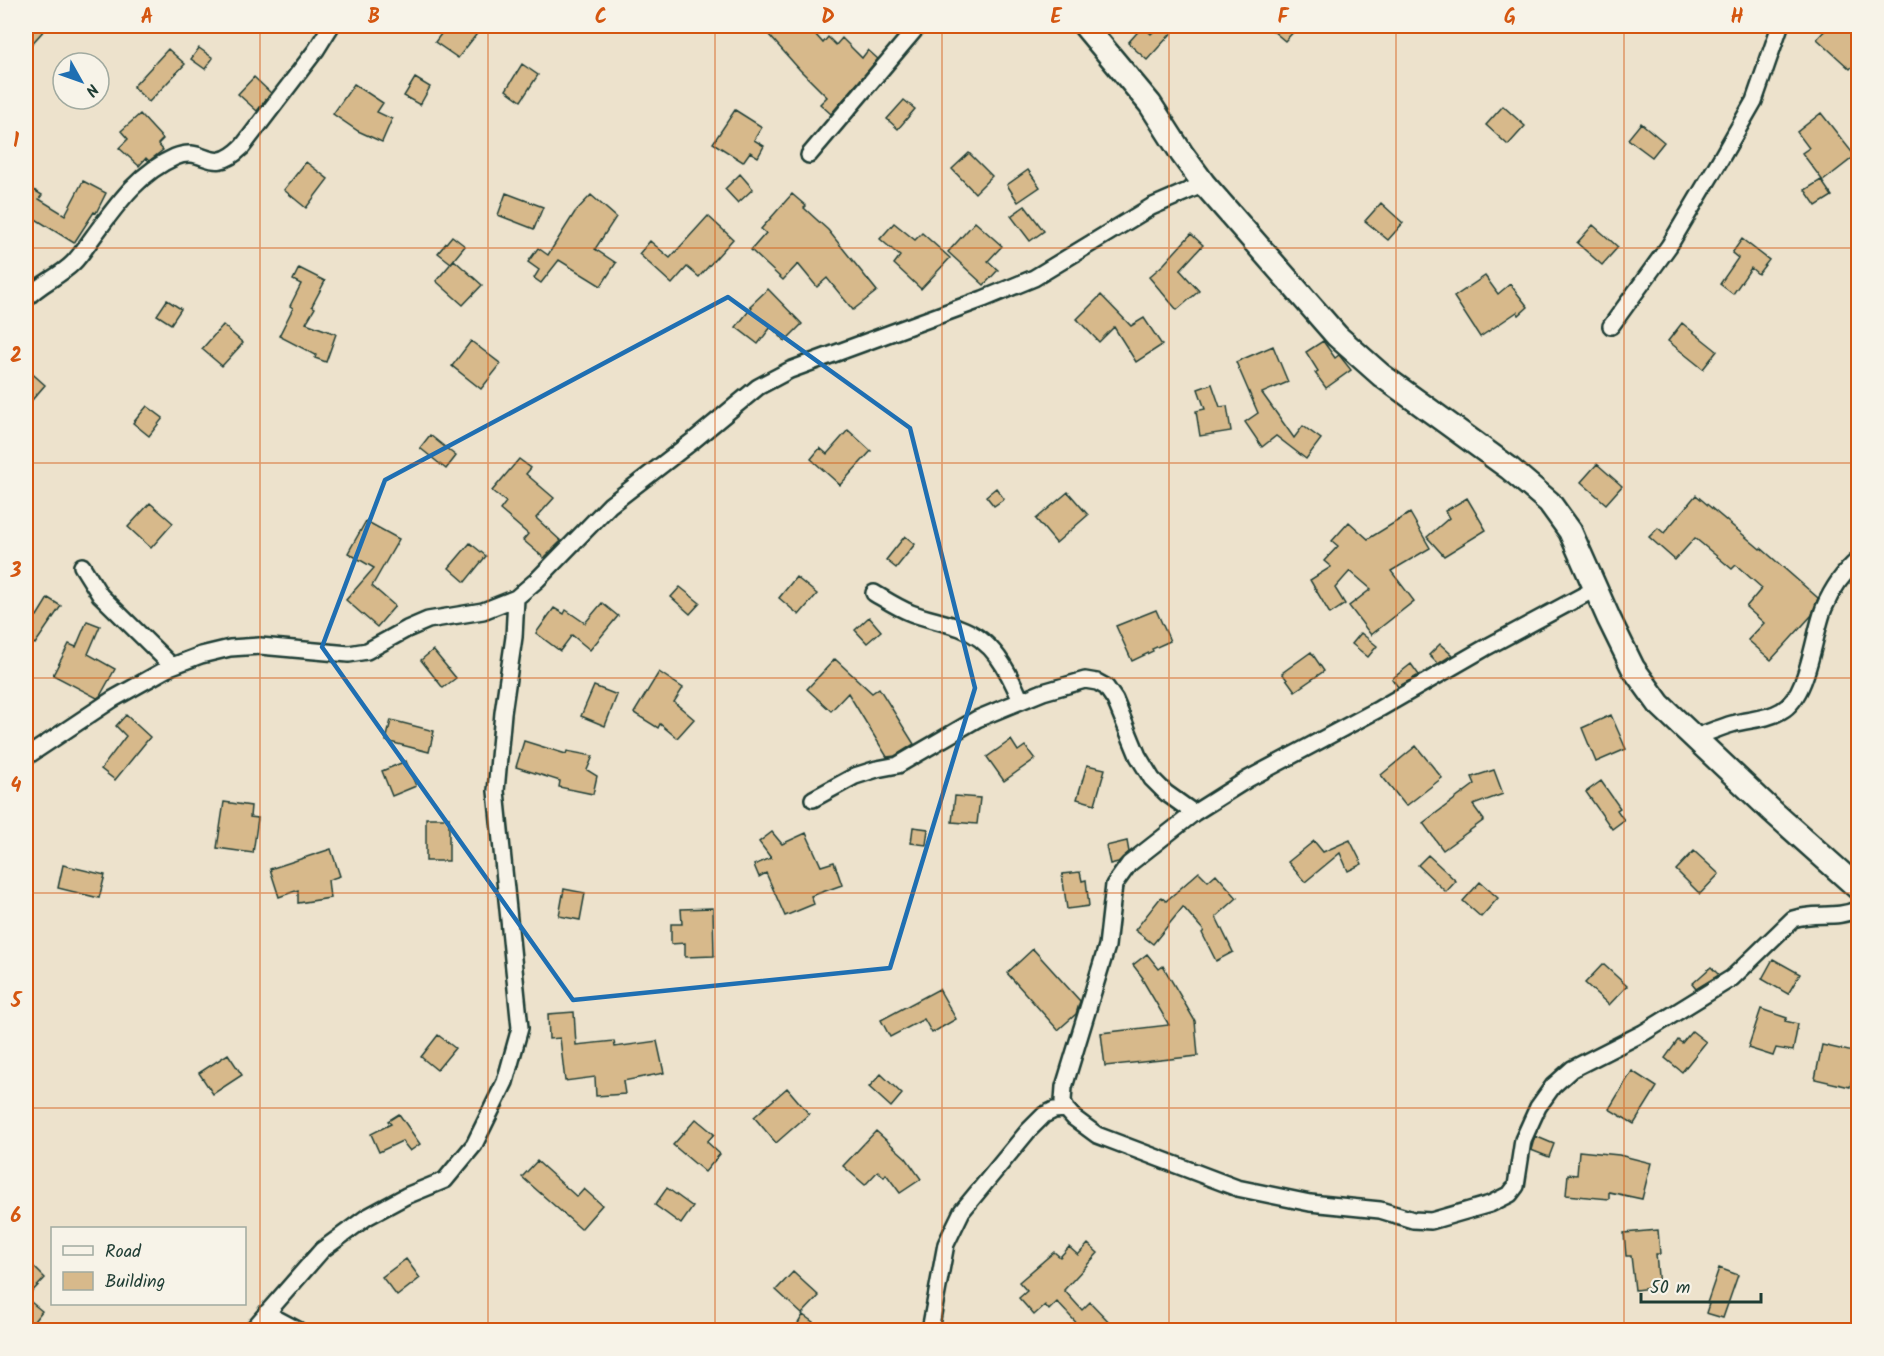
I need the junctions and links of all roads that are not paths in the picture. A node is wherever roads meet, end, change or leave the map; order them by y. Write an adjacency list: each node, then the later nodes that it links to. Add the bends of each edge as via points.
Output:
1 (331, 26): 7 (street, via 231,158 218,162 190,154 176,156 151,172 132,186 74,262)
2 (918, 26): 5 (street)
3 (1085, 26): 6 (street, via 1150,104)
4 (1780, 26): 8 (street, via 1754,101 1669,246)
5 (809, 156)
6 (1204, 184): 11 (street, via 1337,336 1381,375 1509,468 1549,502 1570,531); 13 (street, via 1151,207 1034,278 790,370 758,387 610,505)
7 (26, 299)
8 (1611, 326)
9 (1858, 560): 16 (street, via 1834,587 1804,678 1783,711)
10 (82, 567): 14 (street, via 100,595)
11 (1595, 589): 16 (street, via 1633,668 1659,704); 19 (street, via 1248,779)
12 (874, 593): 15 (street, via 909,612 976,636 1004,664)
13 (516, 598): 14 (street, via 483,611 428,620 368,651 348,654 260,646 230,648); 23 (street, via 495,791 520,1028 505,1082 474,1146 445,1179 367,1217 322,1250)
14 (172, 666): 17 (street, via 113,699)
15 (1021, 701): 18 (street, via 977,720 898,765 855,776); 19 (street, via 1085,680 1106,687 1152,779)
16 (1694, 738): 20 (street)
17 (26, 757)
18 (813, 799)
19 (1194, 813): 22 (street, via 1129,864 1114,885 1107,946 1064,1087)
20 (1858, 888)
21 (1858, 909): 22 (street, via 1846,915 1804,915 1793,919 1732,978 1642,1033 1572,1069 1552,1086 1538,1107 1523,1140 1516,1186 1510,1194 1431,1221 1380,1210 1301,1202 1237,1188 1097,1135)
22 (1066, 1109): 26 (street, via 1054,1110 1028,1131 962,1211 946,1244)
23 (266, 1314): 24 (street); 25 (street)
24 (252, 1330)
25 (298, 1330)
26 (930, 1330)

